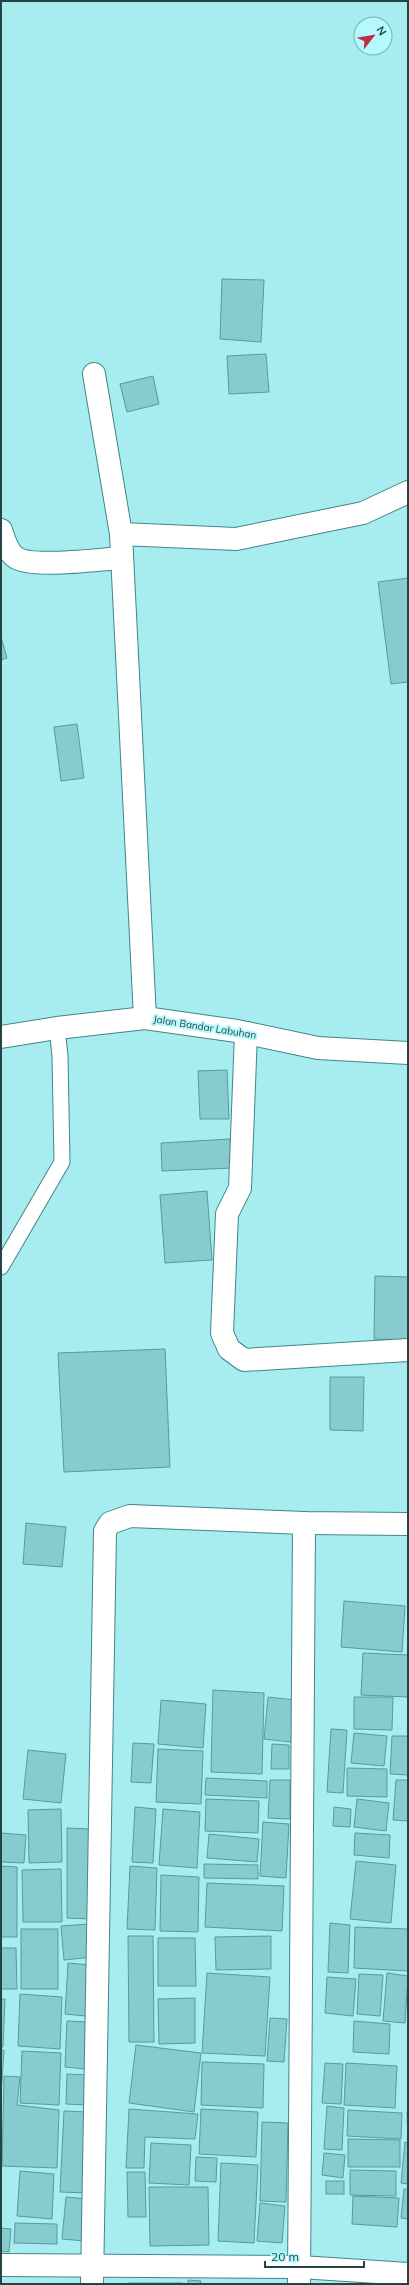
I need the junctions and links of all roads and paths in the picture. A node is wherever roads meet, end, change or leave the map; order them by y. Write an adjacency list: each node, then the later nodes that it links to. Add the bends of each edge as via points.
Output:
1 (94, 374): 4 (street)
2 (408, 492): 4 (street, via 363,513 236,540)
3 (1, 530): 5 (street, via 13,556 32,564)
4 (121, 534): 5 (street)
5 (122, 558): 6 (street)
6 (145, 1018): 7 (street, Jalan Bandar Labuhan); 8 (street, Jalan Bandar Labuhan)
7 (57, 1028): 9 (street, Jalan Bandar Labuhan); 11 (lane, via 62,1162)
8 (246, 1033): 10 (street, Jalan Bandar Labuhan, via 318,1048); 12 (street, via 240,1188 227,1214 222,1333 229,1349 244,1360)
9 (1, 1037)
10 (408, 1054)
11 (1, 1267)
12 (408, 1350)
13 (304, 1523): 14 (street); 16 (street, via 130,1516 110,1523 105,1531); 18 (street)
14 (408, 1524)
15 (1, 2265): 16 (street)
16 (92, 2274): 18 (street)
17 (408, 2274): 18 (street)
18 (300, 2275)

